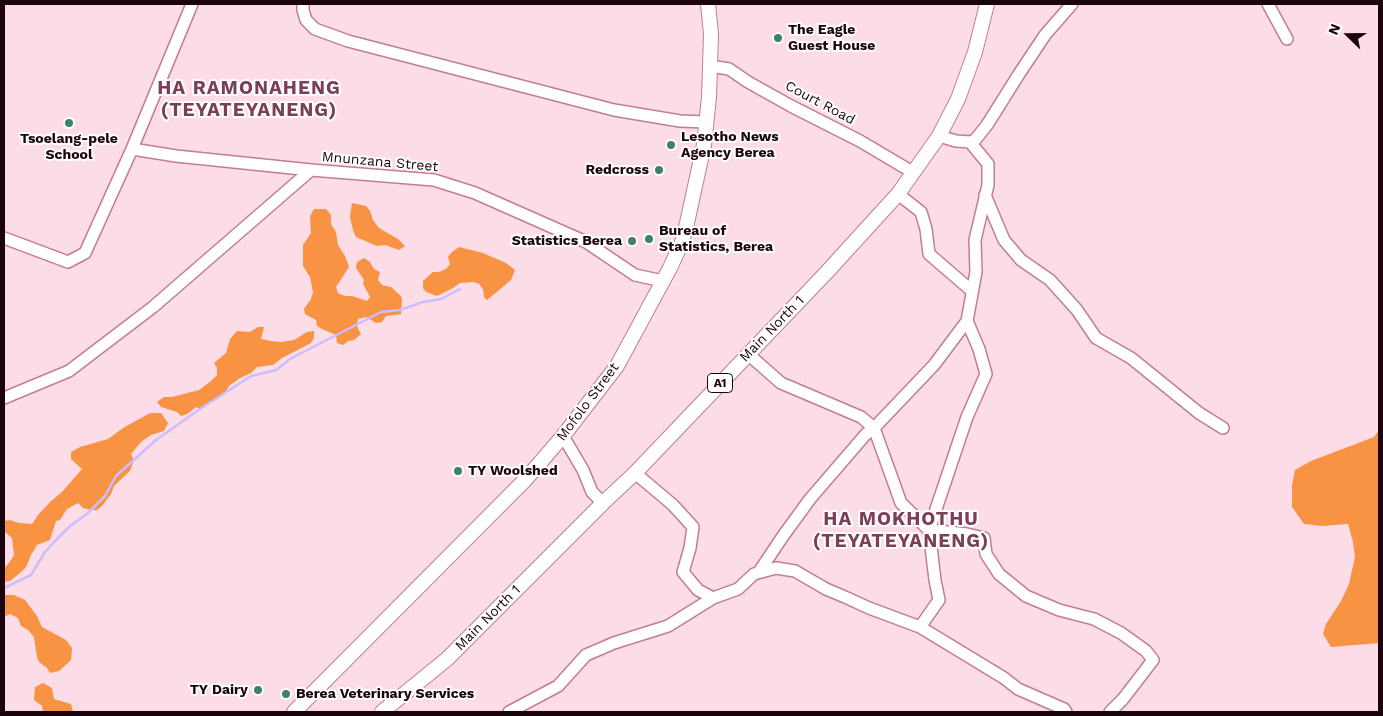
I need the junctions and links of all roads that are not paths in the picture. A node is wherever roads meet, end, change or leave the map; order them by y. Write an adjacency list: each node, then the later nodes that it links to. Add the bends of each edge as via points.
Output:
1 (192, 4): 12 (street)
2 (303, 4): 9 (street, via 306,20 315,29 348,41 614,110)
3 (708, 4): 8 (main road, Mofolo Street)
4 (987, 4): 10 (main road, Main North 1 / A1, via 961,91)
5 (1072, 4): 11 (street, via 1045,35 987,125)
6 (1268, 4): 7 (street)
7 (1287, 39)
8 (710, 66): 9 (main road, Mofolo Street); 14 (street, Court Road, via 729,68 748,82)
9 (707, 122): 18 (main road, Mofolo Street, via 682,242)
10 (939, 136): 11 (street); 14 (main road, Main North 1 / A1)
11 (970, 142): 16 (street, via 988,164)
12 (132, 149): 13 (street, Mnunzana Street); 17 (street, via 85,253 68,262)
13 (311, 170): 18 (street, Mnunzana Street, via 434,180 475,193 586,242 635,275); 22 (street, via 153,307 69,371)
14 (914, 173): 15 (main road, Main North 1 / A1)
15 (898, 194): 19 (street, via 921,212 928,254); 21 (main road, Main North 1 / A1)
16 (985, 195): 19 (street, via 975,240 976,272); 24 (street, via 1004,240 1021,260 1050,280 1077,310 1096,338 1131,358 1198,413)
17 (4, 238)
18 (663, 281): 25 (main road, Mofolo Street, via 617,366)
19 (972, 290): 20 (street)
20 (967, 321): 23 (street, via 934,365); 28 (street, via 986,374 967,417)
21 (748, 354): 23 (street, via 781,383 861,417); 26 (main road, Main North 1 / A1)
22 (4, 398)
23 (874, 428): 28 (street, via 901,503); 29 (street, via 810,499)
24 (1223, 428)
25 (564, 436): 27 (street, via 592,492); 32 (main road, Mofolo Street, via 526,479)
26 (636, 473): 27 (main road, Main North 1 / A1); 30 (street, via 693,527 683,572 698,590)
27 (603, 503): 33 (main road, Main North 1 / A1, via 447,659)
28 (929, 530): 31 (street, via 939,600); 36 (street, via 984,538 986,554 999,574 1026,596 1059,610 1094,619 1146,652 1153,660)
29 (759, 572): 30 (street, via 738,589); 31 (street, via 776,568 795,572 826,589)
30 (713, 598): 34 (street, via 668,626 586,655 558,686)
31 (920, 627): 35 (street, via 1018,689)
32 (294, 712)
33 (382, 712)
34 (509, 712)
35 (1066, 712)
36 (1110, 712)

